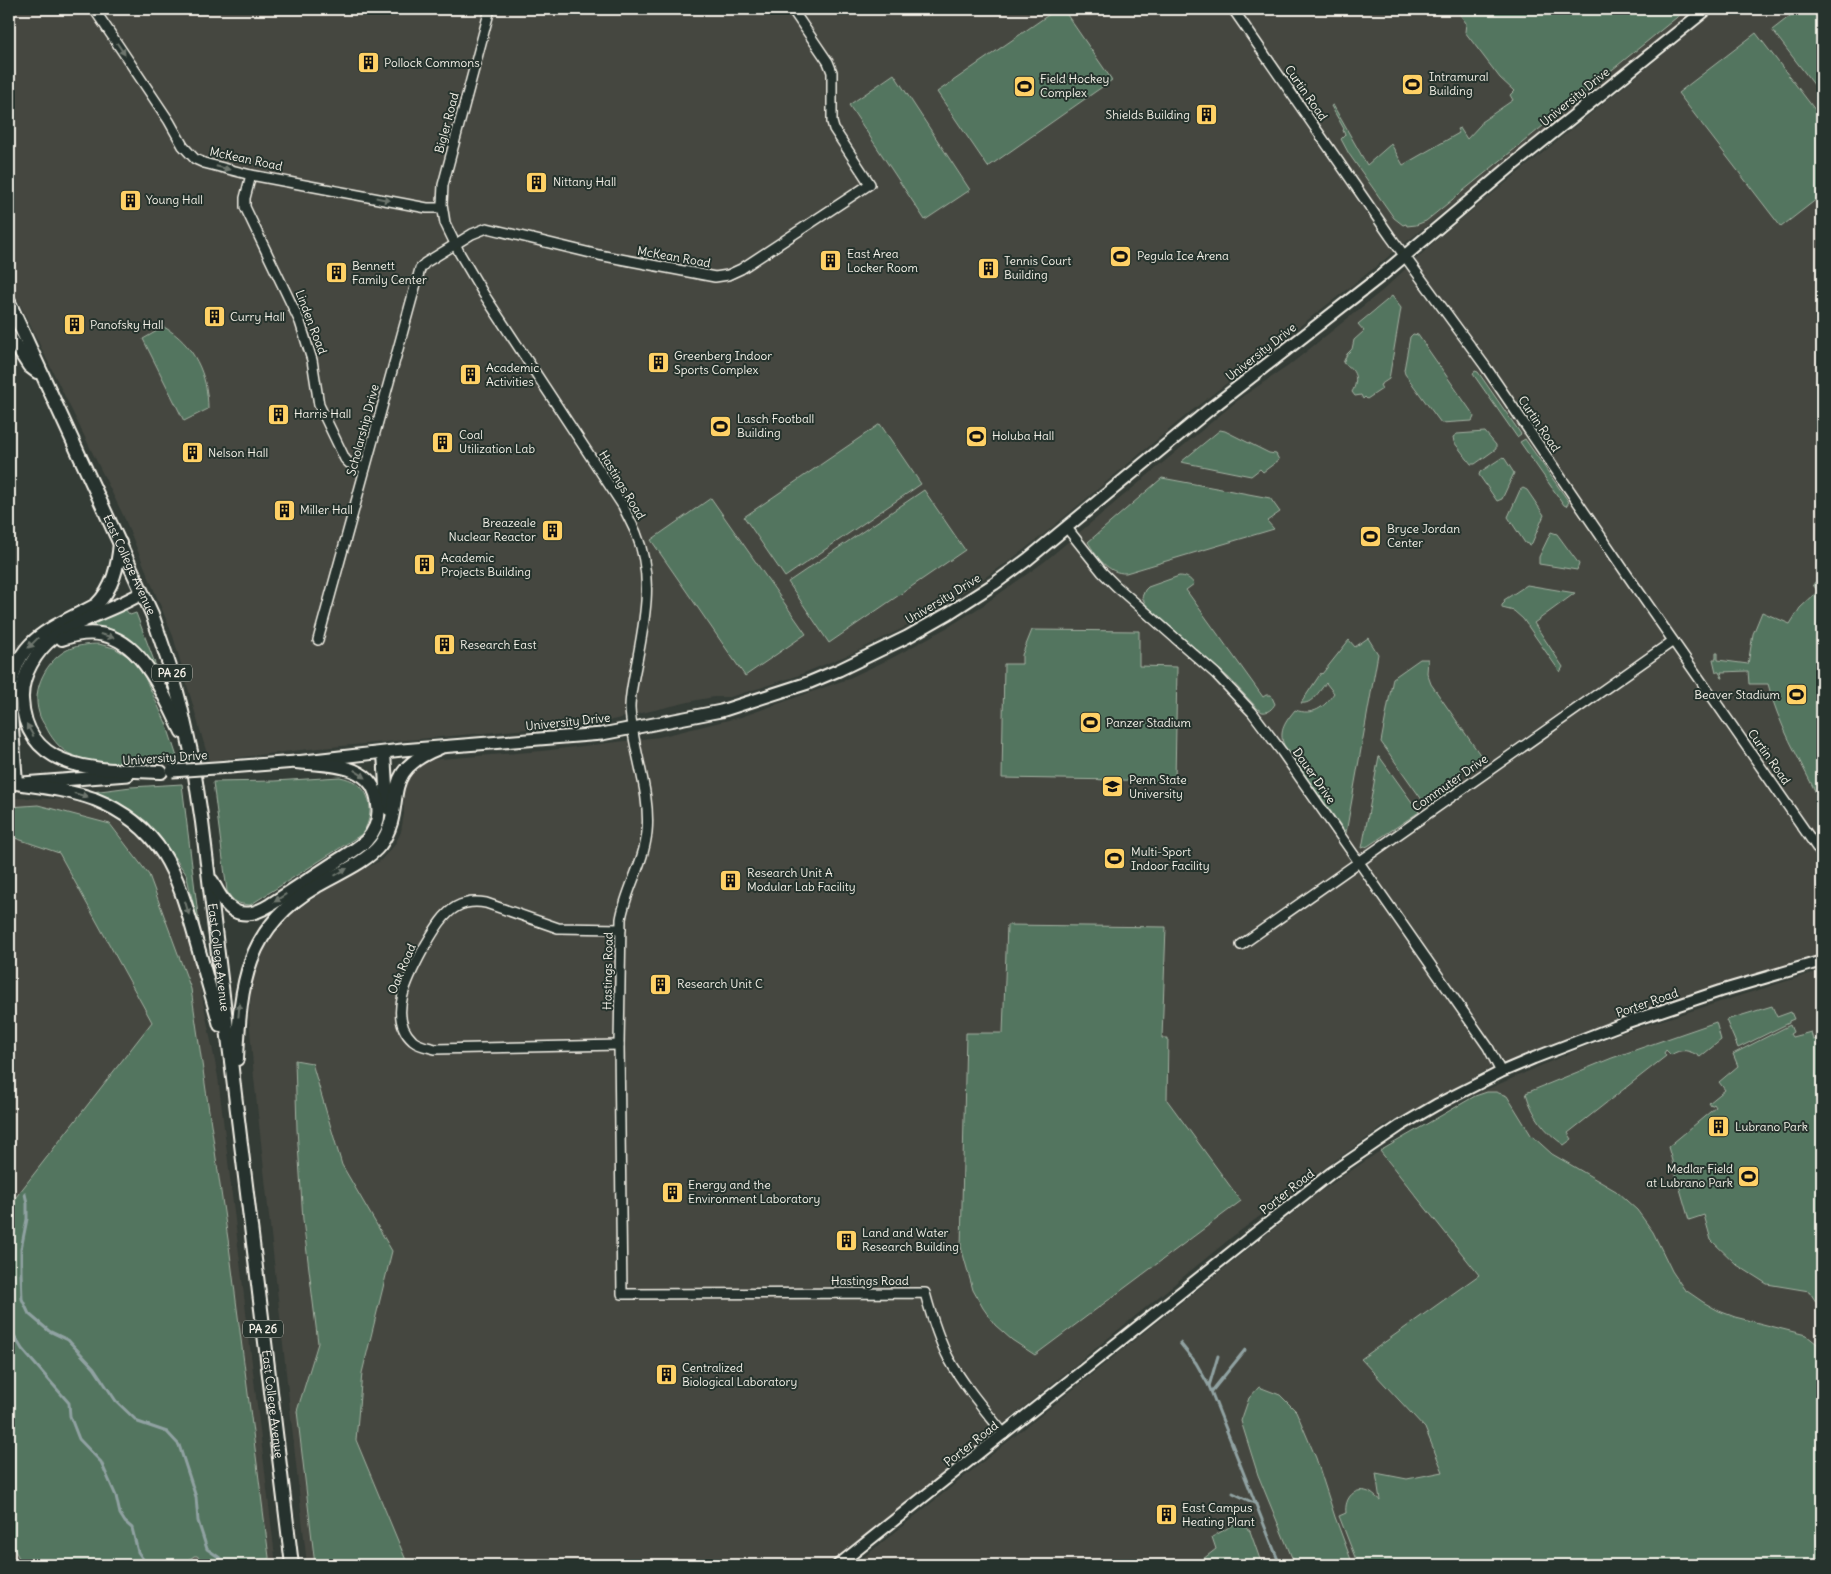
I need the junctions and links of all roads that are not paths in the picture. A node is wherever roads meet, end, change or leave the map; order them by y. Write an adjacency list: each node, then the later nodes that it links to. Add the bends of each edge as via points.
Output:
1 (94, 9): 6 (street, McKean Road, one-way to 6, via 189,154 204,163)
2 (490, 9): 7 (street, Bigler Road, via 443,185)
3 (792, 9): 8 (street, McKean Road, via 828,62 832,72 834,129 870,184 741,269 715,277 599,255 490,228 478,230)
4 (1233, 9): 9 (street, Curtin Road)
5 (1707, 9): 9 (main road, University Drive)
6 (251, 174): 7 (street, McKean Road, one-way to 7, via 427,208); 13 (street, Linden Road, via 245,207 300,322 312,360 322,412 344,459)
7 (442, 208): 8 (street, Bigler Road)
8 (455, 244): 13 (street, Scholarship Drive, via 429,259 420,270); 20 (street, Hastings Road, via 483,293 623,506 636,533 646,569 648,596 631,695)
9 (1405, 256): 14 (main road, University Drive, via 1210,409); 18 (street, Curtin Road, via 1485,366)
10 (9, 302): 12 (main road, East College Avenue / PA 26)
11 (9, 335): 12 (main road, East College Avenue / PA 26, via 29,366)
12 (43, 377): 15 (main road, East College Avenue / PA 26)
13 (365, 468): 17 (street, Scholarship Drive)
14 (1067, 528): 20 (main road, University Drive, via 1028,560 949,614 847,666 783,692 721,711); 29 (street, Dauer Drive, via 1116,586 1216,674 1252,712)
15 (120, 543): 16 (main road, East College Avenue / PA 26); 26 (main road, one-way to 26, via 115,574 101,600 44,632 28,647 16,668 10,688)
16 (142, 593): 19 (main road, via 64,631); 23 (main road, East College Avenue / PA 26, via 172,673)
17 (318, 640)
18 (1673, 641): 28 (street, Curtin Road); 29 (street, Commuter Drive)
19 (44, 647): 23 (main road, one-way to 23, via 69,636 89,633 109,636 131,648 160,690); 25 (main road, one-way to 19, via 77,766 41,746 25,721 22,694 28,670)
20 (633, 729): 21 (main road, University Drive); 31 (street, Hastings Road, via 647,829 638,867 622,909)
21 (439, 748): 22 (main road, University Drive); 27 (main road, via 415,759 403,772)
22 (384, 753): 24 (main road, University Drive); 27 (main road)
23 (192, 756): 30 (main road, East College Avenue / PA 26)
24 (296, 762): 25 (main road, University Drive, bridge); 30 (main road, one-way to 30, via 336,764 367,779 375,790 379,811 376,825 367,840 266,908 250,914 235,912 228,907)
25 (167, 772): 26 (main road, University Drive)
26 (12, 784): 35 (main road, one-way to 35, via 62,790 94,799 131,820 162,851 183,895)
27 (391, 816): 37 (main road, one-way to 27, via 240,1002 249,966 265,932 293,903 377,848)
28 (1822, 854)
29 (1359, 862): 32 (street, Commuter Drive); 36 (street, Dauer Drive, via 1488,1047)
30 (207, 871): 35 (main road, East College Avenue / PA 26)
31 (621, 929): 34 (street, Hastings Road); 34 (street, Oak Road, via 558,928 486,903 467,903 455,908 435,929 403,993 400,1007 406,1032 415,1042 435,1049)
32 (1241, 945)
33 (1822, 961): 36 (street, Porter Road, via 1625,1023)
34 (619, 1045): 38 (street, Hastings Road, via 622,1294 925,1293 948,1358)
35 (231, 1065): 37 (main road, East College Avenue / PA 26)
36 (1501, 1072): 38 (street, Porter Road, via 1400,1126 1331,1173)
37 (235, 1094): 39 (main road, East College Avenue / PA 26)
38 (1004, 1434): 40 (street, Porter Road)
39 (292, 1565)
40 (838, 1565)

